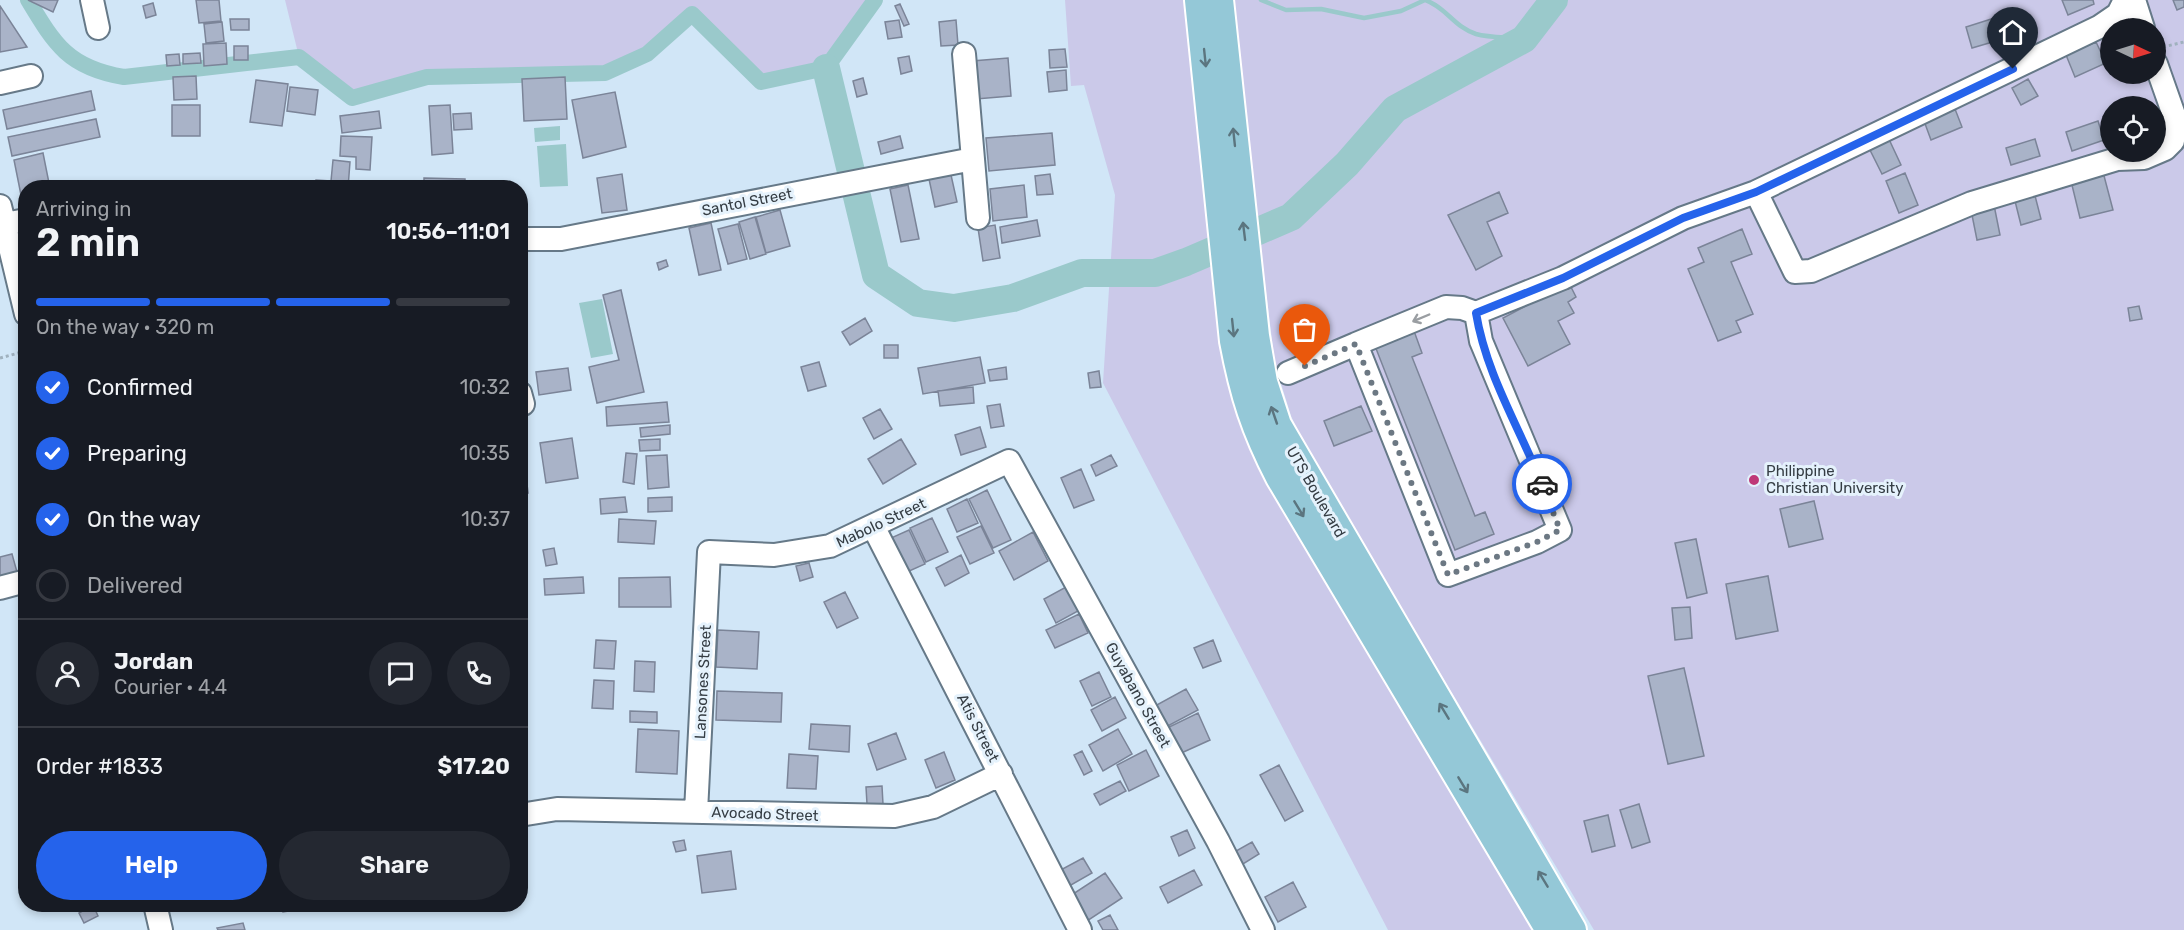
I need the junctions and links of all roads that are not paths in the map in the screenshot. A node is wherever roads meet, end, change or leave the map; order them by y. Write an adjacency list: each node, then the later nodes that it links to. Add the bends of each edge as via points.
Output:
1 (92, 0): 7 (street)
2 (1199, 0): 14 (main road, UTS Boulevard, one-way to 14)
3 (1219, 0): 14 (main road, UTS Boulevard, one-way to 3)
4 (2125, 0): 13 (street, via 2118,14 2099,27)
5 (2134, 0): 6 (street)
6 (2140, 18)
7 (98, 28)
8 (964, 54): 12 (street)
9 (31, 76): 10 (street)
10 (0, 82)
11 (2163, 84): 13 (street, via 2174,115 2173,141 2165,149 2144,158 2117,159 1972,203 1811,271 1795,272)
12 (973, 159): 16 (street); 17 (street, Santol Street, via 561,239)
13 (1756, 192): 20 (street, via 1683,218 1563,278)
14 (1229, 197): 19 (main road, UTS Boulevard)
15 (10, 217): 18 (street)
16 (978, 218)
17 (528, 238)
18 (18, 266)
19 (1237, 268): 35 (main road, UTS Boulevard, one-way to 35, via 1234,341 1243,391 1258,435); 36 (main road, UTS Boulevard, one-way to 19, via 1277,425)
20 (1476, 313): 21 (street, one-way to 21, via 1446,307); 21 (street, via 1485,352 1560,530 1448,575)
21 (1356, 344): 22 (street)
22 (1288, 373)
23 (1009, 461): 24 (street, Mabolo Street); 34 (street, Guyabano Street)
24 (874, 528): 25 (street, Mabolo Street, via 830,546 774,555); 28 (street, Atis Street)
25 (709, 552): 29 (street, Lansones Street)
26 (18, 583): 27 (street)
27 (0, 588)
28 (1001, 774): 29 (street, Avocado Street, via 933,807 894,816); 33 (street, Atis Street)
29 (696, 812): 30 (street, Avocado Street, via 557,809)
30 (528, 814)
31 (157, 912): 32 (street)
32 (160, 930)
33 (1080, 930)
34 (1263, 930)
35 (1550, 930)
36 (1572, 930)

